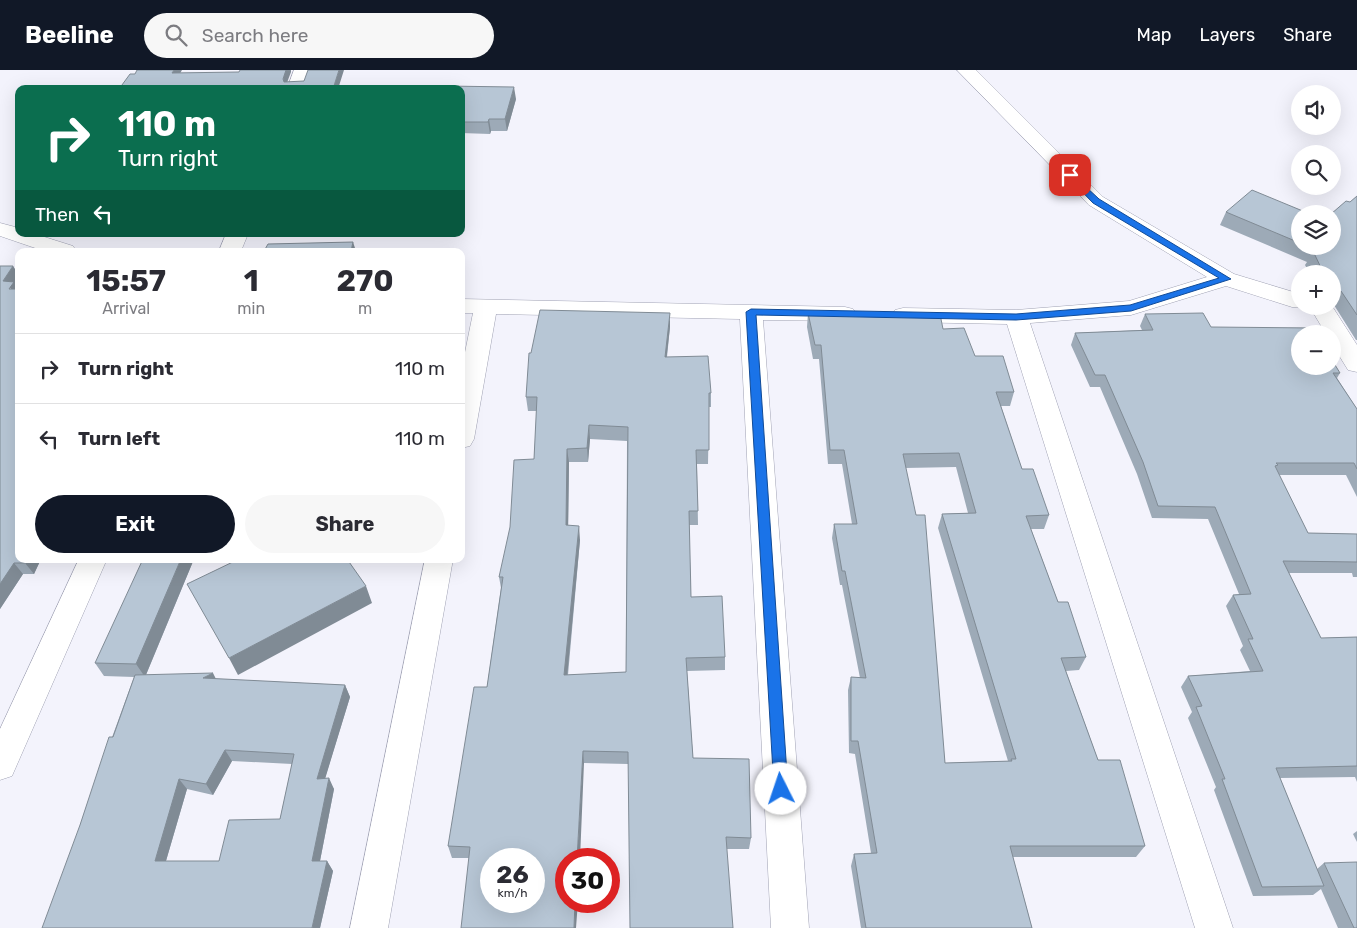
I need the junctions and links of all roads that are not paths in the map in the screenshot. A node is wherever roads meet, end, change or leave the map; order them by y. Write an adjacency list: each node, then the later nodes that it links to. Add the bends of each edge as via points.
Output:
1 (303, 70): 3 (street)
2 (966, 70): 8 (street, via 1096,201)
3 (297, 85)
4 (0, 229): 5 (street)
5 (15, 234)
6 (24, 237): 7 (street)
7 (56, 248)
8 (1226, 279): 9 (street); 14 (street, via 1131,308)
9 (1291, 299)
10 (465, 306): 11 (street)
11 (486, 306): 12 (street); 16 (street)
12 (751, 312): 14 (street); 21 (street)
13 (1327, 315): 15 (street)
14 (1016, 317): 22 (street)
15 (1357, 364)
16 (465, 417)
17 (91, 563): 19 (street)
18 (438, 563): 20 (street)
19 (0, 764)
20 (370, 928)
21 (790, 928)
22 (1214, 928)

